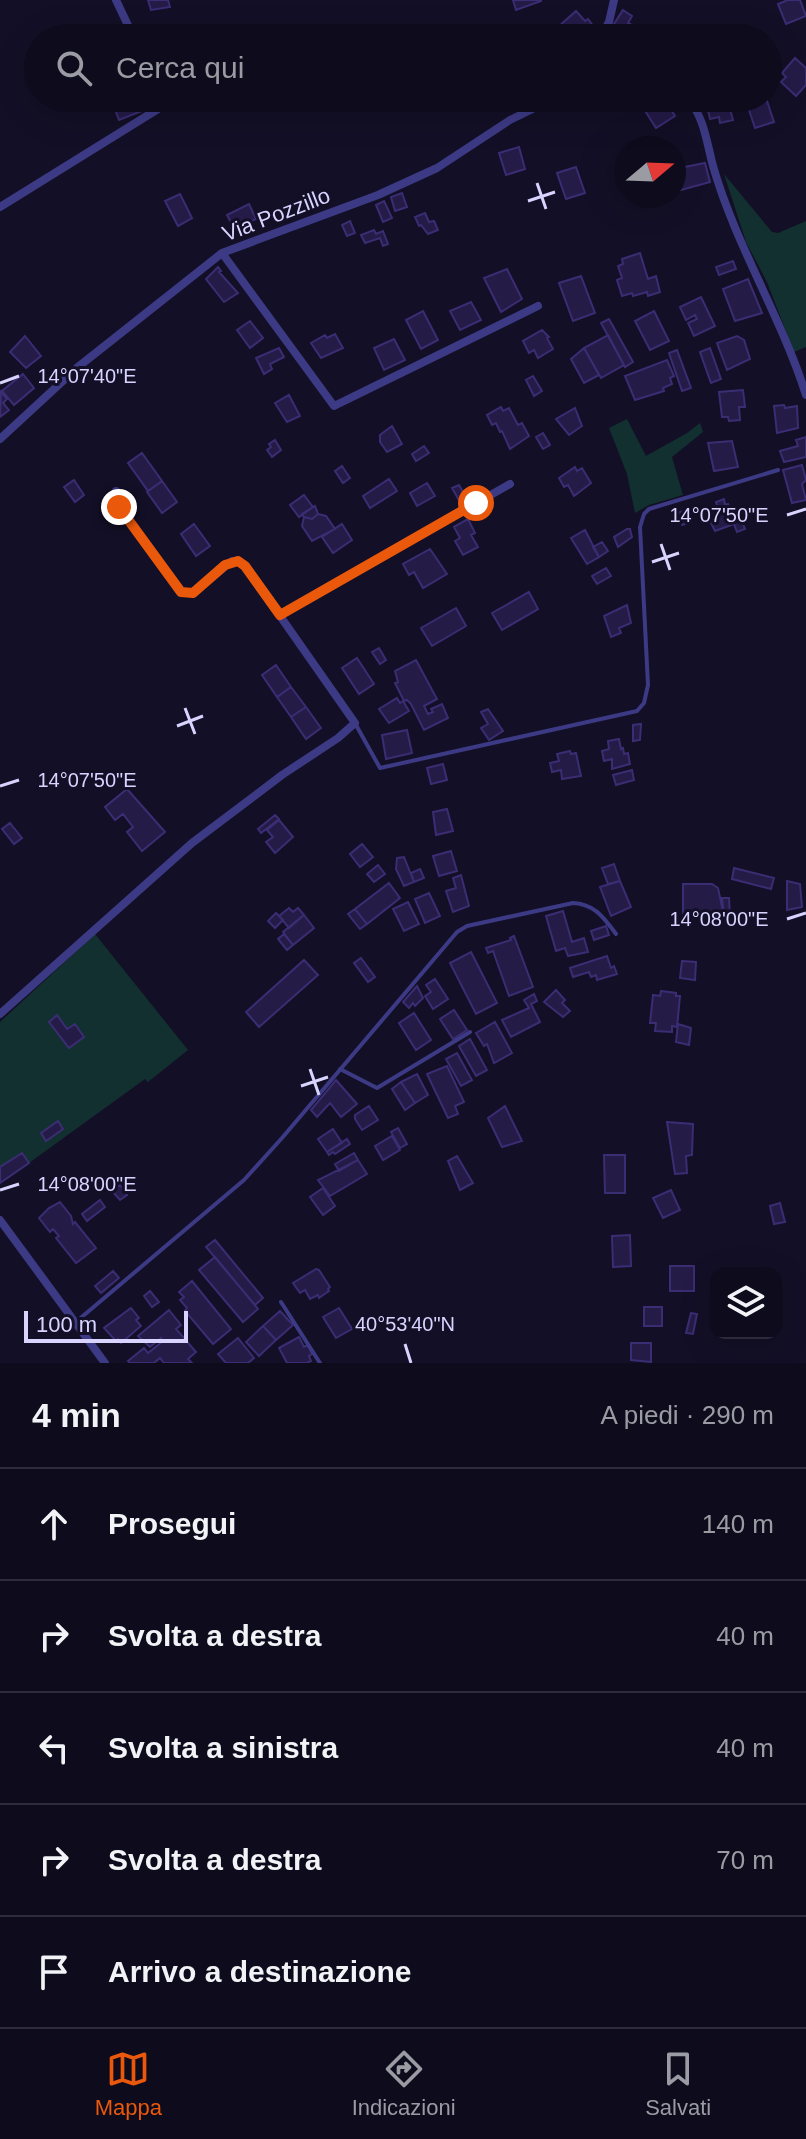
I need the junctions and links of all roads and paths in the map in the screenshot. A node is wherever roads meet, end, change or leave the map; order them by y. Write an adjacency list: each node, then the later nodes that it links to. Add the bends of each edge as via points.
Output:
1 (116, 0): 3 (street)
2 (614, 0): 4 (street)
3 (127, 24)
4 (608, 24)
5 (153, 112): 8 (street)
6 (526, 112): 9 (street, Via Pozzillo, via 437,168)
7 (696, 112): 11 (street, via 738,241 780,325)
8 (0, 207)
9 (222, 253): 10 (street, via 334,406); 12 (street, Via Pozzillo)
10 (538, 306)
11 (806, 395)
12 (1, 435)
13 (778, 470): 17 (lane, via 644,514 640,527 648,685 637,711 380,768)
14 (510, 484): 16 (street)
15 (116, 491): 16 (street, via 119,507 181,592 193,593 225,565 238,561)
16 (280, 615): 17 (street)
17 (355, 723): 19 (street, via 192,843)
18 (616, 934): 21 (lane, via 586,903 467,926)
19 (0, 1014)
20 (470, 1032): 21 (lane, via 377,1088)
21 (340, 1069): 24 (lane, via 244,1180)
22 (0, 1220): 24 (street)
23 (281, 1302): 26 (lane)
24 (75, 1323): 25 (street)
25 (105, 1363)
26 (320, 1363)

